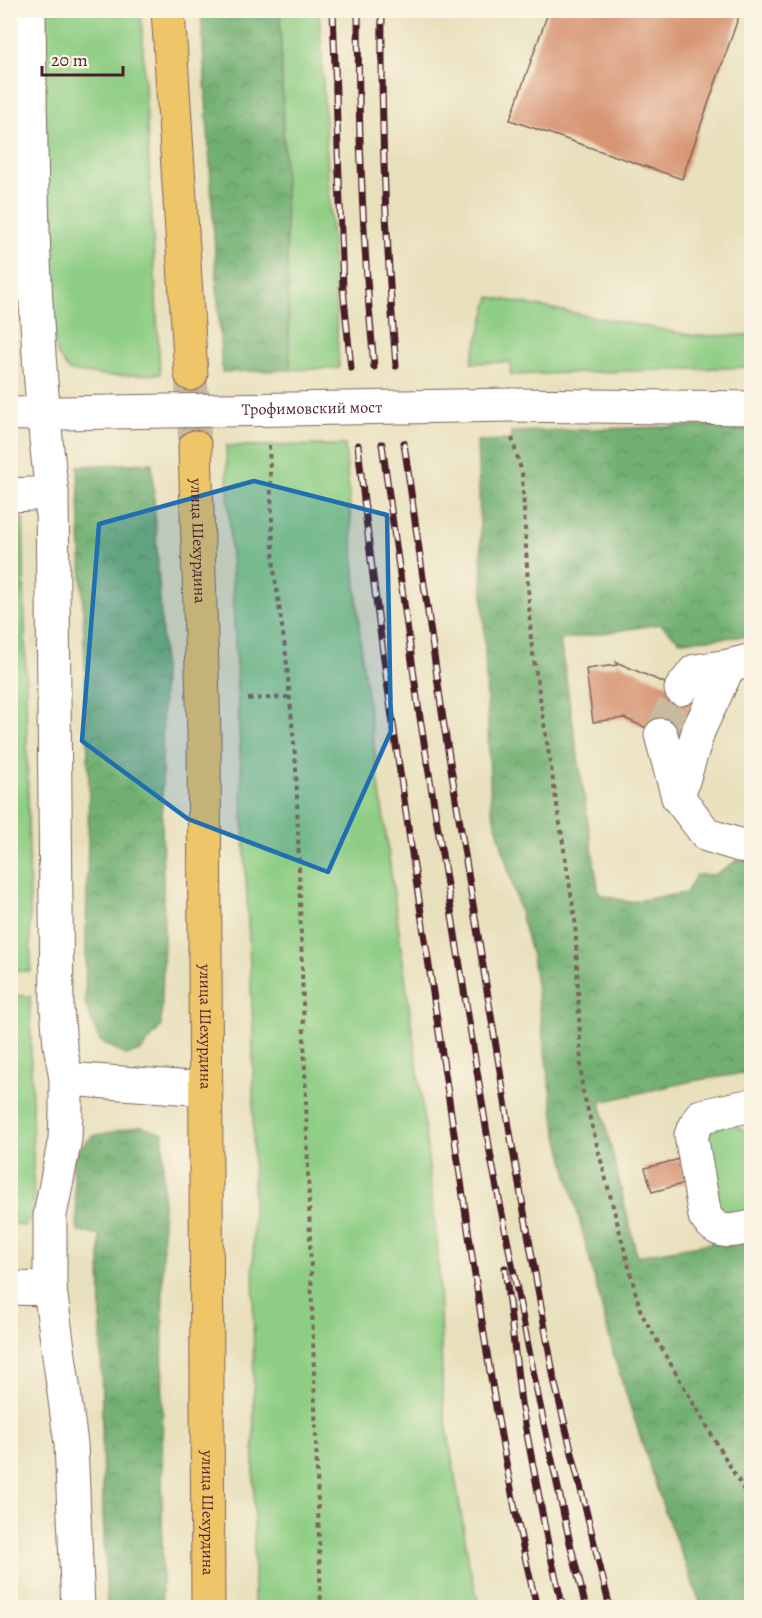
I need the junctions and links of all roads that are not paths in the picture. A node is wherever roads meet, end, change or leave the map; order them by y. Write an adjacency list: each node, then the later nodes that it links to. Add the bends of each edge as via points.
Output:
1 (168, 10): 3 (main road)
2 (23, 14): 5 (street, via 34,299)
3 (191, 374)
4 (752, 408): 5 (street, Трофимовский мост, bridge, via 512,405)
5 (26, 413): 7 (street)
6 (195, 447): 15 (main road, улица Шехурдина, via 204,733)
7 (52, 493): 8 (street); 14 (street, via 57,1008)
8 (10, 495)
9 (740, 663): 10 (street, via 695,671); 12 (street, via 699,729)
10 (681, 689)
11 (661, 735): 12 (street)
12 (678, 797): 13 (street, via 707,835)
13 (752, 849)
14 (66, 1079): 15 (street); 19 (street, via 65,1139 50,1215)
15 (206, 1089): 21 (main road, улица Шехурдина)
16 (752, 1105): 17 (street, via 701,1116 691,1135 705,1216 712,1226 725,1232)
17 (752, 1227)
18 (10, 1288): 19 (street)
19 (50, 1289): 20 (street, via 71,1444)
20 (78, 1608)
21 (208, 1608)

